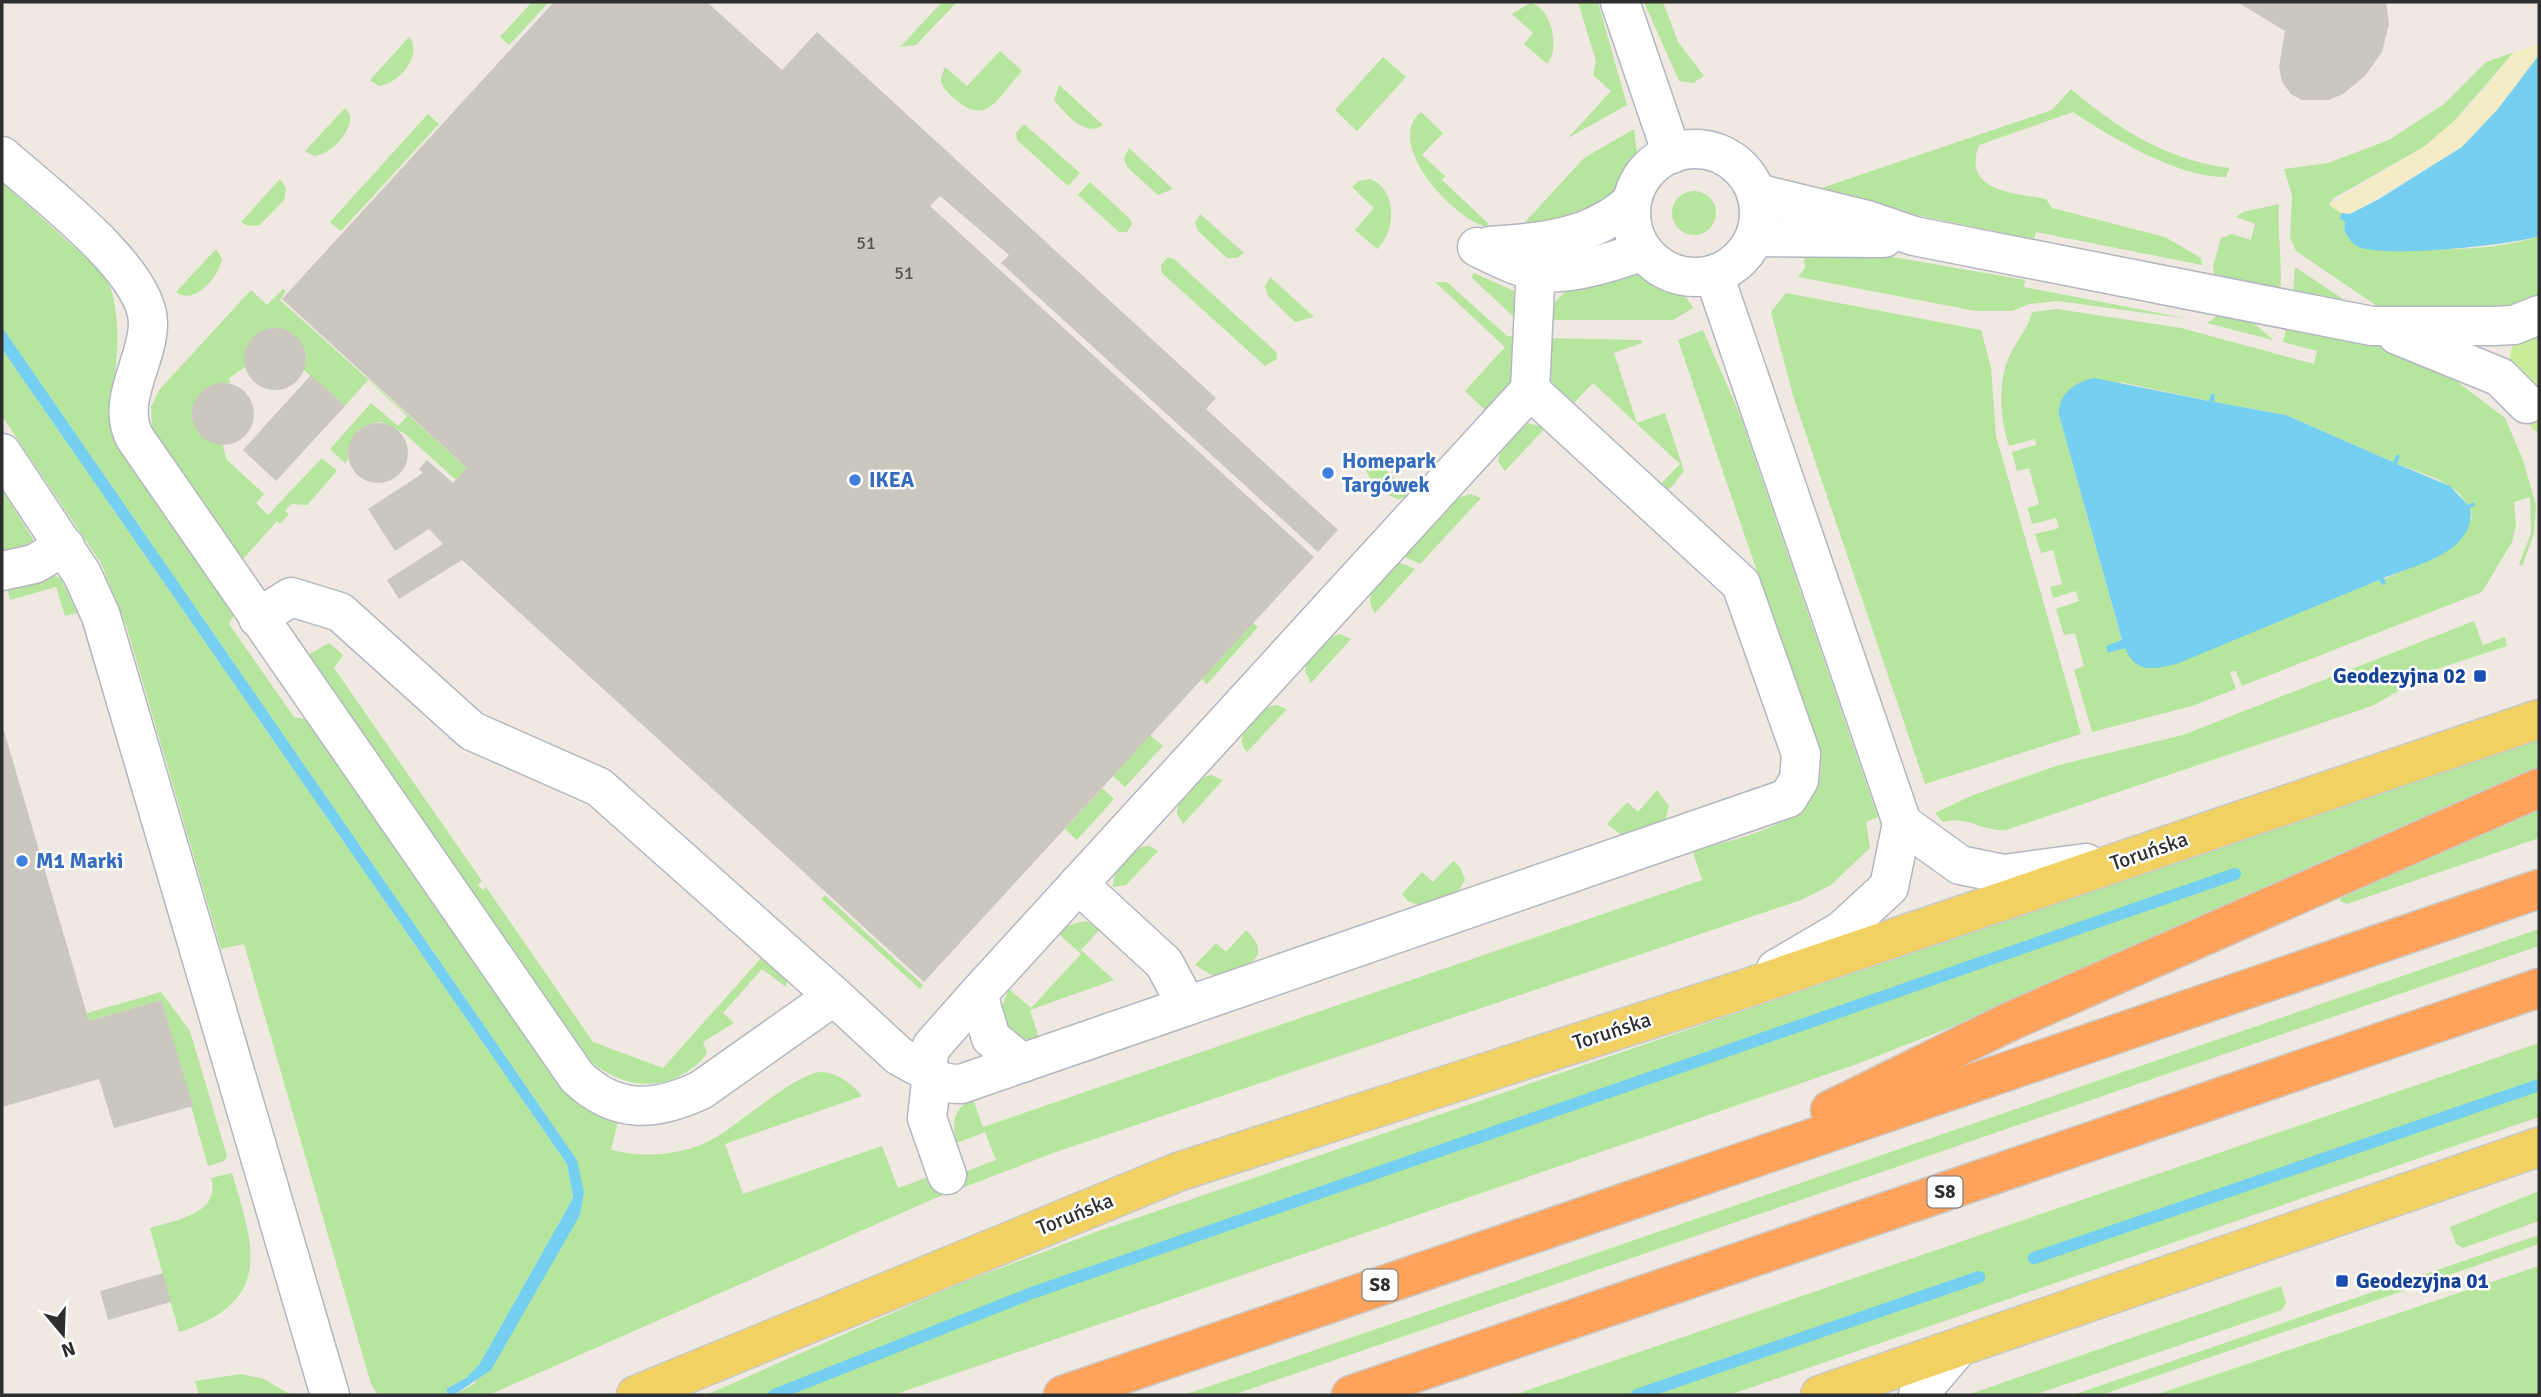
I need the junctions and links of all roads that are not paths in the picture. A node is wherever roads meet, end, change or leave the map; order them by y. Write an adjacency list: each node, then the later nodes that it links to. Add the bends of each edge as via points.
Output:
1 (1620, 2): 2 (street)
2 (1672, 154): 4 (street, via 1693,149 1724,156 1741,169); 5 (street, via 1646,172)
3 (2, 156): 18 (street, via 122,265 138,288 148,321 127,415 129,427)
4 (1756, 193): 6 (street); 7 (street, via 1759,226)
5 (1632, 201): 8 (street, via 1633,227); 9 (street, via 1620,213 1570,236 1477,247)
6 (1914, 236): 7 (street); 12 (street)
7 (1755, 237): 10 (street, via 1739,260)
8 (1643, 251): 9 (street); 10 (street, via 1675,274)
9 (1544, 272): 13 (street, via 1535,286)
10 (1714, 275): 21 (street)
11 (2539, 315): 12 (street, via 2514,325); 14 (street, via 2518,356 2519,387)
12 (2372, 326): 14 (street, via 2475,364 2510,384)
13 (1530, 390): 23 (street); 29 (street, via 1741,584 1801,754 1794,790 1780,803)
14 (2533, 412)
15 (2, 453): 16 (street)
16 (65, 545): 17 (street, via 34,564); 36 (street, via 93,596 113,654)
17 (2, 571)
18 (258, 618): 28 (street, via 291,597 341,612 472,732 599,787); 28 (street, via 565,1062 593,1092 628,1106 684,1098)
19 (2539, 719): 22 (main road, Toruńska)
20 (2539, 788): 34 (highway, via 2009,1022)
21 (1902, 823): 22 (street, via 1960,865 2004,874); 26 (street, via 1889,887 1841,931)
22 (2126, 858): 26 (main road, Toruńska)
23 (1078, 884): 27 (street); 29 (street, via 1164,963)
24 (2539, 889): 34 (highway, S8)
25 (2539, 988): 39 (highway, S8)
26 (1741, 990): 37 (main road, Toruńska, via 1178,1172)
27 (978, 994): 30 (street, via 990,1038); 31 (street, via 929,1052 926,1064)
28 (834, 996): 31 (street, via 899,1056)
29 (1187, 1006): 30 (street)
30 (1022, 1063): 31 (street, via 961,1084 942,1082)
31 (932, 1074): 33 (street, via 927,1123)
32 (2539, 1147): 35 (main road)
33 (947, 1175)
34 (1697, 1175): 38 (highway, S8)
35 (1958, 1348): 40 (main road); 41 (street)
36 (330, 1395)
37 (636, 1395)
38 (1063, 1395)
39 (1351, 1395)
40 (1820, 1395)
41 (1918, 1395)

